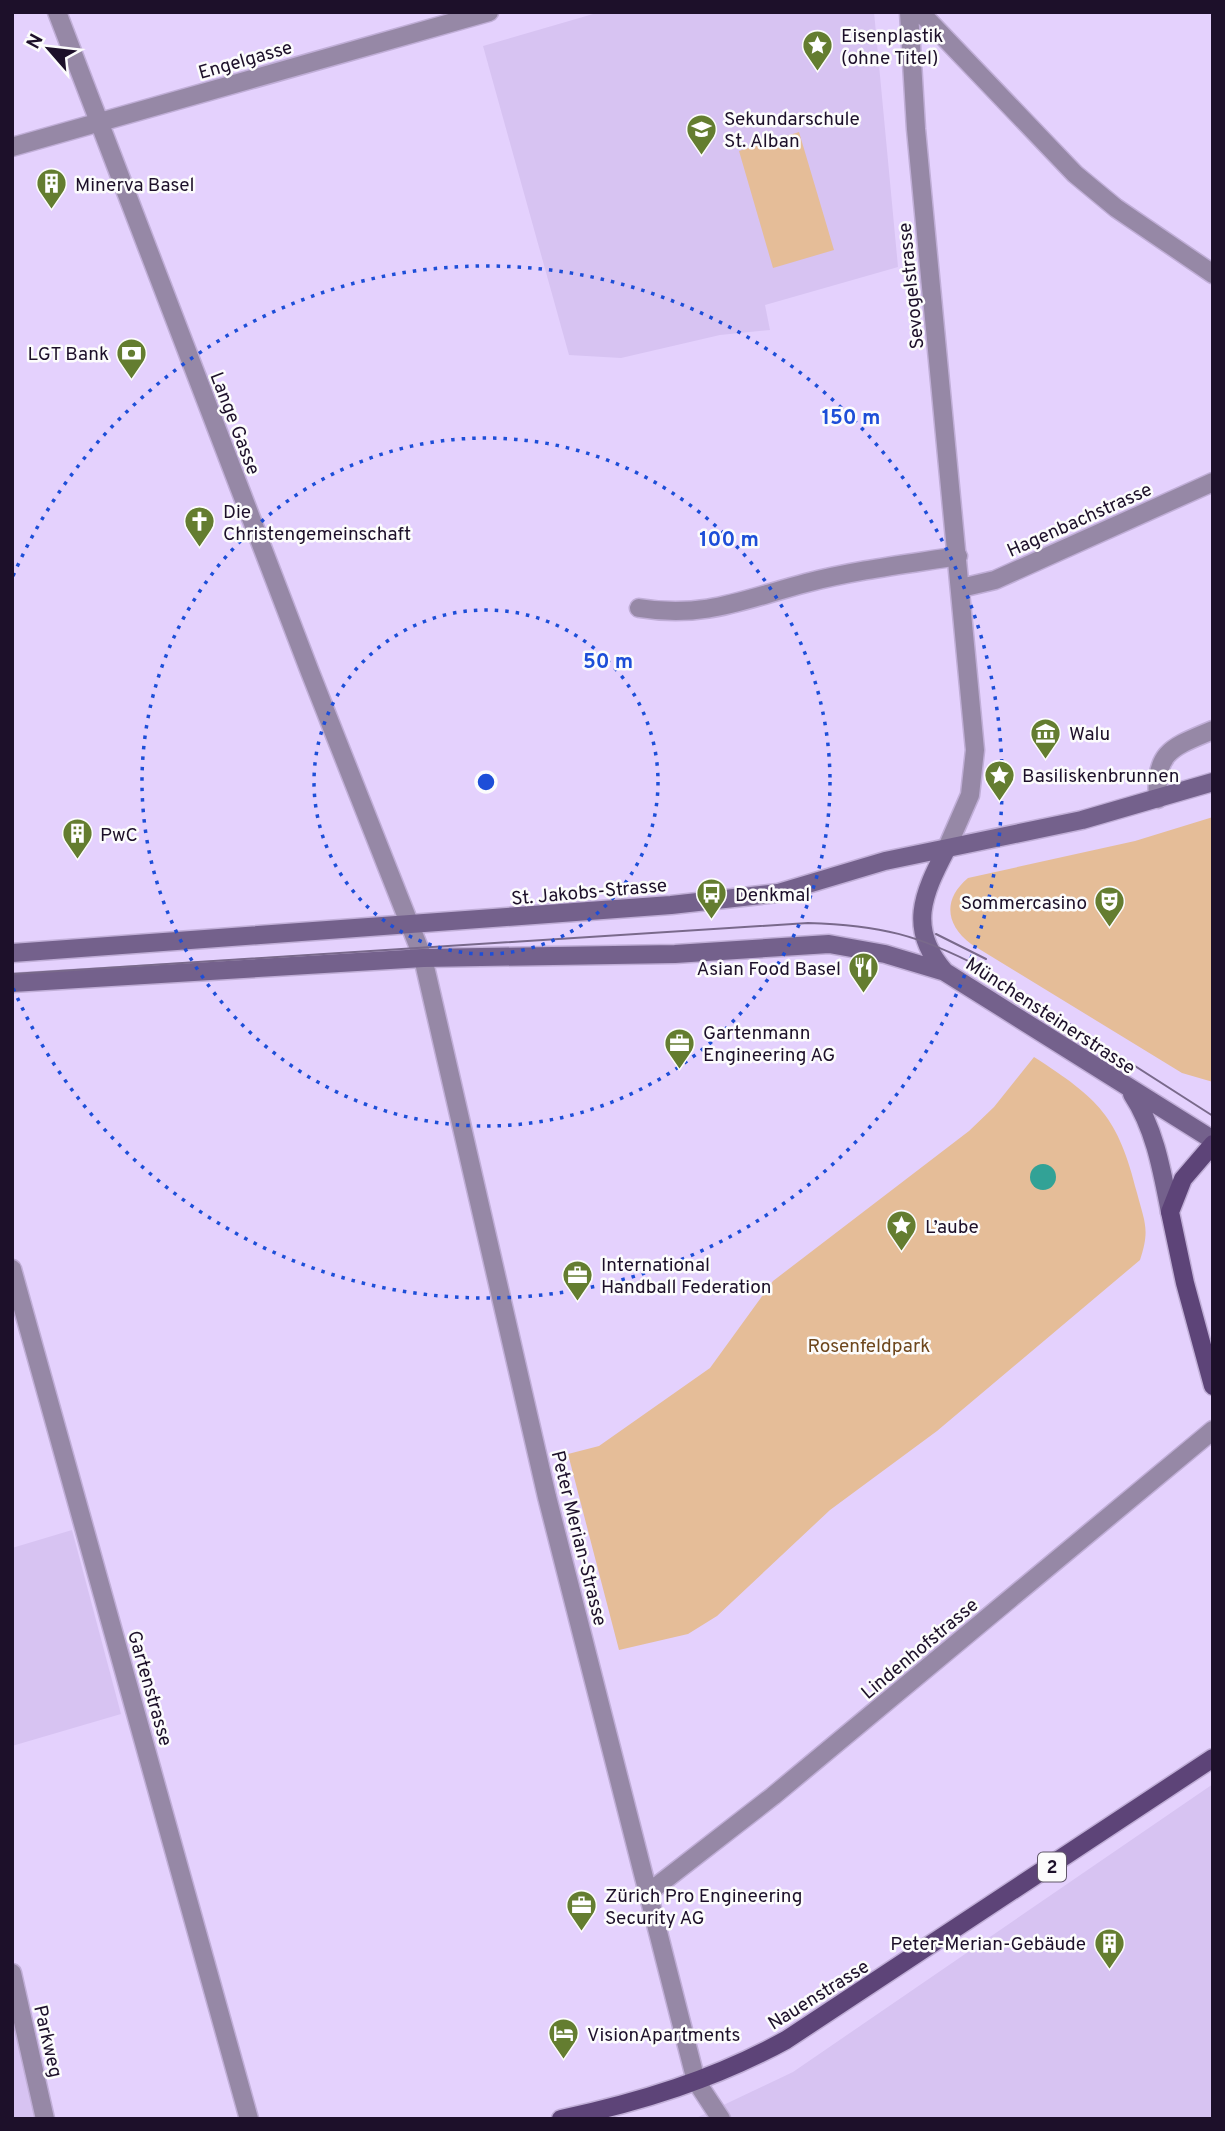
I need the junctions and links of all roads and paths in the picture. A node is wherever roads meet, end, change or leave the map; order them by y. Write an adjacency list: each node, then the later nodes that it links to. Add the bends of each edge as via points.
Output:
1 (57, 12): 5 (street, Lange Gasse)
2 (489, 12): 5 (street, Engelgasse)
3 (909, 12): 9 (street, Sevogelstrasse, via 916,129)
4 (920, 12): 7 (street, via 1075,174 1115,208)
5 (99, 122): 6 (street, Engelgasse); 16 (street, Lange Gasse)
6 (12, 148)
7 (1213, 274)
8 (1213, 482): 10 (street, Hagenbachstrasse, via 995,580)
9 (958, 556): 10 (street, Sevogelstrasse); 11 (street, via 806,583 726,607 673,614)
10 (961, 588): 15 (street, Sevogelstrasse, via 975,750 970,795)
11 (639, 608)
12 (1213, 730): 14 (street, via 1167,754 1156,778)
13 (1213, 782): 14 (main road, St. Jakobs-Strasse)
14 (1158, 799): 15 (main road, St. Jakobs-Strasse)
15 (946, 850): 16 (main road, St. Jakobs-Strasse, via 886,861 778,893); 19 (main road, Münchensteinerstrasse, via 925,895 921,917 931,953)
16 (410, 926): 17 (main road, St. Jakobs-Strasse); 18 (street, Lange Gasse)
17 (12, 953)
18 (423, 958): 19 (main road, via 675,954 829,944); 20 (main road); 28 (street, Peter Merian-Strasse, via 547,1497)
19 (945, 972): 21 (main road, Münchensteinerstrasse)
20 (12, 983)
21 (1128, 1088): 22 (main road, Münchensteinerstrasse); 23 (main road, via 1151,1133)
22 (1213, 1142): 23 (main road, via 1183,1180)
23 (1170, 1212): 25 (main road)
24 (12, 1269): 32 (street, Gartenstrasse)
25 (1213, 1386)
26 (1213, 1430): 28 (street, Lindenhofstrasse, via 773,1796)
27 (1213, 1758): 30 (main road, Nauenstrasse / 2, via 828,2015 746,2062)
28 (648, 1893): 30 (street, Peter Merian-Strasse)
29 (12, 1973): 31 (street, Parkweg)
30 (696, 2081): 33 (main road, Nauenstrasse / 2); 34 (street, Peter Merian-Strasse)
31 (45, 2119)
32 (249, 2119)
33 (561, 2119)
34 (720, 2119)

